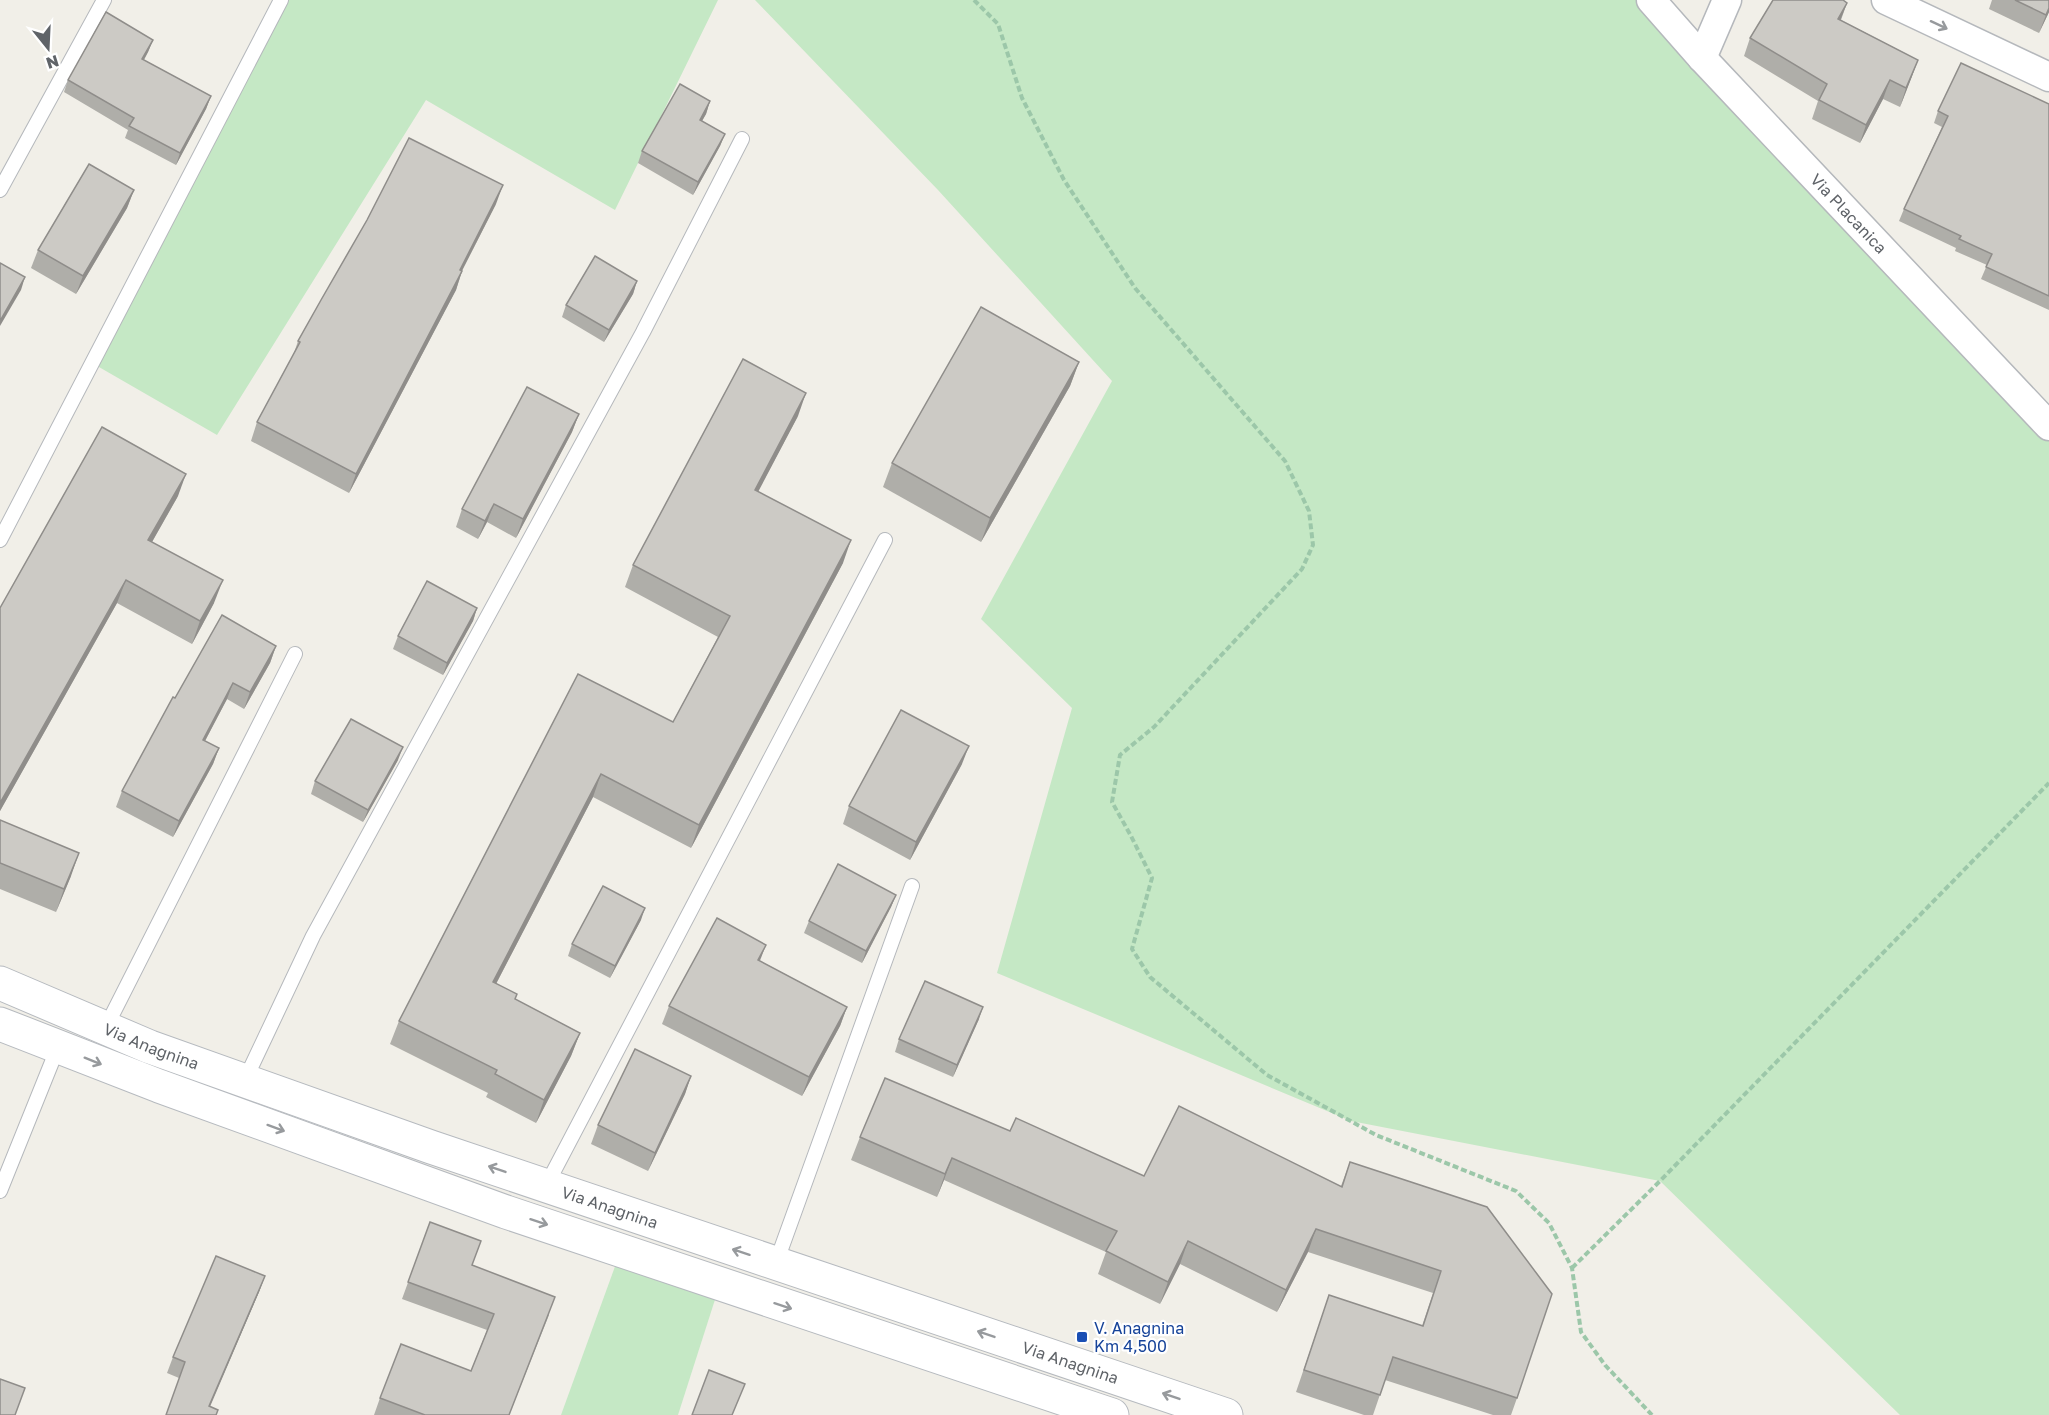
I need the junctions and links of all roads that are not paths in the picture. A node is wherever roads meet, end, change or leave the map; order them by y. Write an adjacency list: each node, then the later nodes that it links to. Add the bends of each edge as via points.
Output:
1 (104, 0): 9 (lane)
2 (281, 0): 11 (lane)
3 (1651, 0): 6 (street, Via Placanica)
4 (1728, 0): 6 (street)
5 (1886, 0): 7 (street, one-way to 7)
6 (1702, 58): 10 (street, Via Placanica)
7 (2049, 77)
8 (742, 139): 19 (lane, via 637,343 313,936)
9 (0, 190)
10 (2049, 426)
11 (0, 540)
12 (885, 540): 20 (lane)
13 (295, 654): 17 (lane)
14 (912, 886): 22 (lane)
15 (0, 983): 17 (main road, Via Anagnina)
16 (0, 1023): 18 (main road)
17 (105, 1029): 19 (main road, Via Anagnina)
18 (58, 1047): 21 (lane); 23 (main road, one-way to 23, via 507,1212)
19 (245, 1080): 20 (main road, Via Anagnina, one-way to 19)
20 (546, 1186): 22 (main road, Via Anagnina, one-way to 20)
21 (0, 1191)
22 (776, 1263): 24 (main road, Via Anagnina, one-way to 22)
23 (1112, 1415)
24 (1226, 1415)

